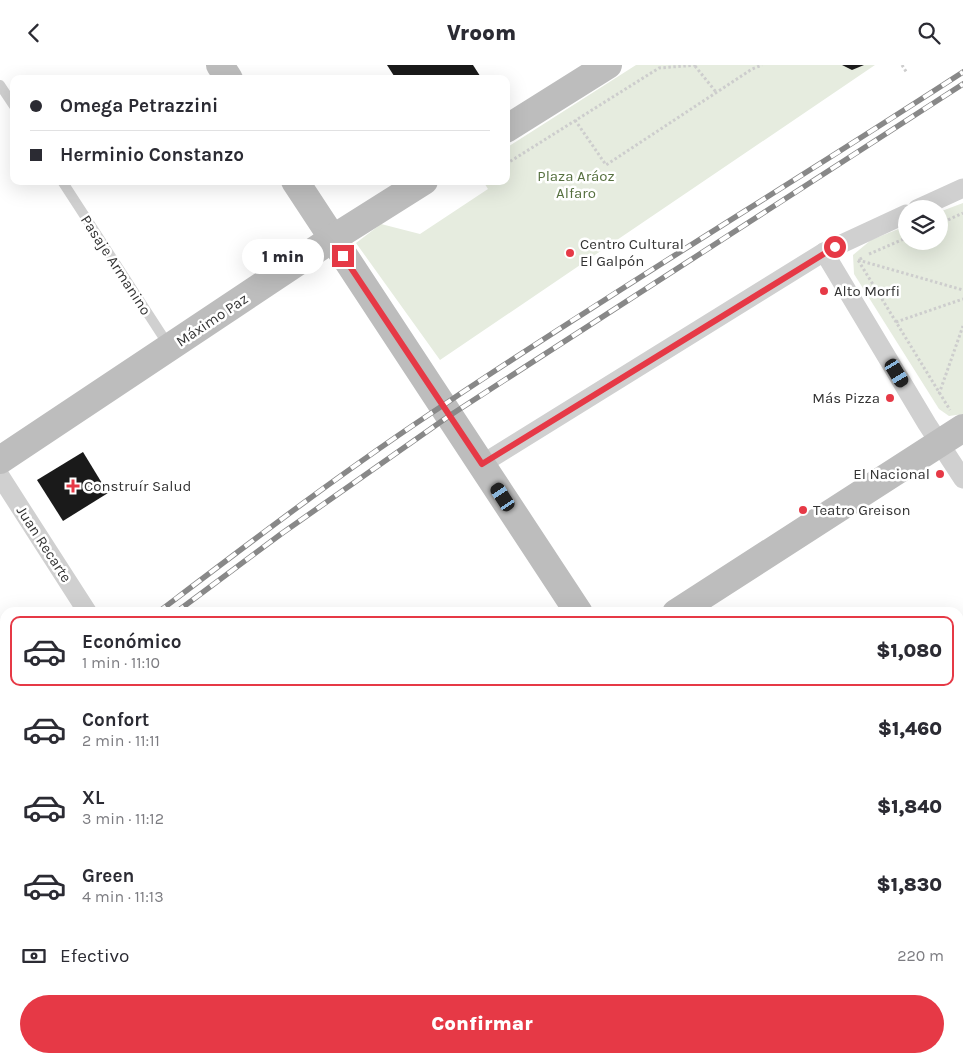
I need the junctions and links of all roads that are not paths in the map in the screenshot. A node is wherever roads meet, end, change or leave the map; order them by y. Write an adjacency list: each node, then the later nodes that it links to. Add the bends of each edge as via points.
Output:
1 (608, 65): 4 (street)
2 (0, 85): 3 (lane)
3 (10, 100)
4 (510, 126)
5 (65, 185): 13 (lane, Pasaje Armanino)
6 (298, 185): 11 (street)
7 (418, 185): 11 (street, Máximo Paz)
8 (963, 188): 9 (street)
9 (937, 200)
10 (898, 218): 12 (street)
11 (332, 239): 13 (street, Máximo Paz); 17 (street)
12 (824, 252): 15 (street); 17 (street)
13 (170, 348): 16 (street, Máximo Paz)
14 (959, 417): 15 (street)
15 (939, 443): 19 (street); 22 (street)
16 (0, 460)
17 (482, 464): 21 (street)
18 (0, 476): 20 (street, Juan Recarte)
19 (963, 479)
20 (84, 607)
21 (575, 607)
22 (685, 607)

